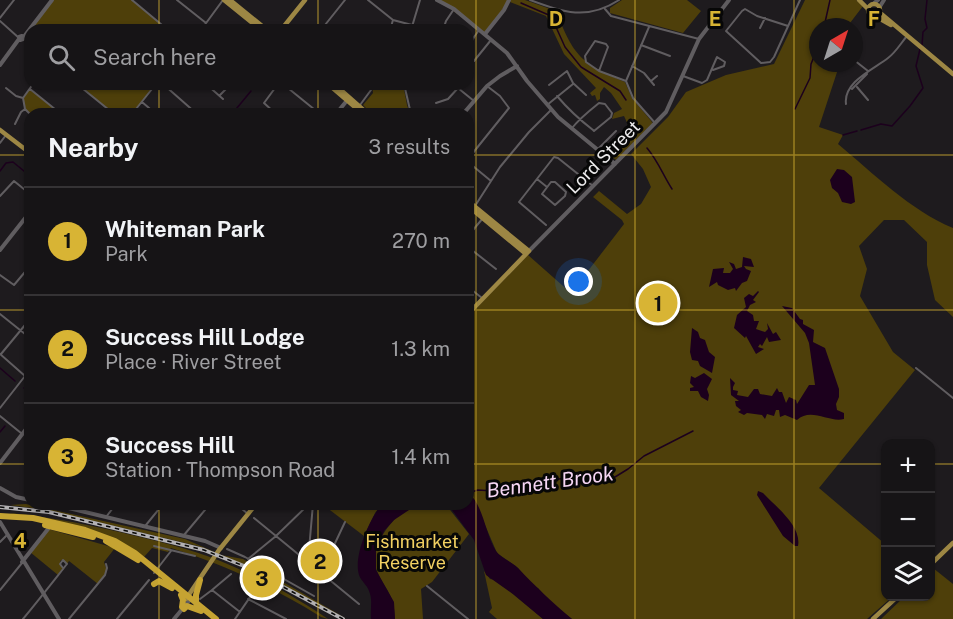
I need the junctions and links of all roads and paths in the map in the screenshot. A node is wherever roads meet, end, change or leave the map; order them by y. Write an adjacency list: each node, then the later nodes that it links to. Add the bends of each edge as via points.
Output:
1 (14, 0): 27 (street)
2 (52, 0): 30 (street)
3 (132, 0): 31 (street)
4 (177, 0): 29 (street)
5 (305, 0): 34 (main road)
6 (345, 0): 35 (street)
7 (368, 0): 28 (street)
8 (420, 0): 38 (street)
9 (437, 0): 23 (street)
10 (509, 0): 46 (street)
11 (530, 0): 24 (street, via 568,13)
12 (619, 0): 20 (street)
13 (729, 0): 51 (street, Lord Street)
14 (792, 0): 21 (street)
15 (859, 0): 22 (main road)
16 (864, 0): 22 (main road)
17 (878, 0): 22 (street)
18 (884, 0): 25 (street)
19 (226, 1): 29 (street); 32 (main road); 33 (main road)
20 (612, 2): 24 (street)
21 (800, 2): 42 (street)
22 (871, 6): 25 (main road); 25 (main road, via 869,13)
23 (454, 9): 39 (street); 40 (street)
24 (604, 9): 43 (street, via 611,16)
25 (878, 12): 48 (main road)
26 (765, 18): 42 (street); 42 (street, via 745,9 726,32 761,63 774,57); 44 (street)
27 (0, 20): 50 (street)
28 (393, 20): 36 (street); 37 (street)
29 (206, 23)
30 (33, 24)
31 (161, 24)
32 (254, 24)
33 (259, 24)
34 (284, 24)
35 (326, 24)
36 (392, 24)
37 (408, 24)
38 (412, 24)
39 (445, 24)
40 (472, 24)
41 (474, 26): 45 (street)
42 (788, 26)
43 (649, 27): 51 (street); 53 (street)
44 (760, 28)
45 (479, 30): 46 (street); 49 (street)
46 (485, 34): 52 (street)
47 (24, 35): 50 (street)
48 (907, 36): 62 (street, via 889,57); 63 (main road)
49 (474, 37)
50 (20, 38): 56 (street)
51 (699, 39): 65 (street, Lord Street)
52 (491, 40): 55 (street); 57 (street)
53 (641, 45): 54 (street); 58 (street)
54 (670, 56)
55 (474, 61)
56 (0, 65)
57 (517, 66): 71 (street); 101 (street)
58 (632, 66): 66 (street); 67 (street)
59 (863, 67): 62 (street)
60 (713, 70): 60 (street, via 717,57 725,62 724,66); 65 (street, via 702,83)
61 (599, 71): 61 (street, via 584,59 595,40 609,47); 66 (street)
62 (868, 71): 69 (street)
63 (953, 74)
64 (657, 76): 67 (street)
65 (683, 76): 119 (street, Lord Street, via 670,107)
66 (626, 81): 119 (street, via 633,98)
67 (651, 81): 72 (street)
68 (573, 83): 70 (street, via 567,71); 90 (street); 91 (street)
69 (856, 84): 95 (street); 99 (street, via 845,96)
70 (549, 85)
71 (487, 86): 97 (street); 127 (street, via 509,108)
72 (654, 86)
73 (6, 88): 92 (street)
74 (29, 90): 92 (street)
75 (31, 90): 103 (street)
76 (84, 90): 104 (street)
77 (151, 90): 96 (street)
78 (171, 90): 107 (street)
79 (214, 90): 89 (street)
80 (225, 90): 89 (street)
81 (274, 90): 108 (street, via 264,103)
82 (290, 90): 109 (street)
83 (337, 90): 93 (main road)
84 (340, 90): 93 (main road)
85 (371, 90): 100 (street)
86 (405, 90): 113 (street)
87 (456, 90): 98 (street, via 448,99)
88 (460, 90): 97 (street)
89 (220, 95): 94 (street)
90 (586, 95)
91 (557, 96): 101 (street); 117 (street)
92 (23, 98): 102 (street)
93 (349, 98): 100 (main road); 110 (street); 111 (main road)
94 (223, 99)
95 (868, 100)
96 (142, 102): 105 (street); 106 (street)
97 (475, 102): 114 (street)
98 (436, 103)
99 (846, 104)
100 (360, 105): 112 (main road)
101 (547, 105): 116 (street)
102 (25, 108)
103 (54, 108)
104 (105, 108)
105 (137, 108)
106 (149, 108)
107 (190, 108)
108 (269, 108)
109 (313, 108)
110 (341, 108)
111 (358, 108)
112 (363, 108)
113 (410, 108)
114 (469, 108)
115 (24, 110): 118 (street)
116 (551, 110): 120 (street); 131 (street)
117 (579, 119): 117 (street, via 595,131 612,113 601,102); 120 (street)
118 (15, 124)
119 (656, 124): 128 (street, Lord Street)
120 (571, 129): 126 (street)
121 (0, 130): 123 (main road)
122 (616, 131): 126 (street)
123 (6, 135): 124 (street); 125 (main road)
124 (0, 143)
125 (24, 149)
126 (597, 150): 128 (street)
127 (474, 152)
128 (615, 164): 132 (street, Lord Street)
129 (474, 165): 131 (street)
130 (536, 179): 132 (street, via 556,157); 133 (street); 140 (street, via 519,202)
131 (491, 181): 136 (street)
132 (593, 186): 144 (street, Lord Street)
133 (547, 187): 133 (street, via 542,196 553,205 567,194 555,182)
134 (24, 189): 135 (street, via 14,181)
135 (0, 196)
136 (475, 206): 144 (main road)
137 (474, 211): 138 (main road)
138 (483, 218): 141 (street); 144 (main road)
139 (24, 220): 142 (street)
140 (546, 225)
141 (474, 229)
142 (0, 250)
143 (474, 252): 145 (street)
144 (528, 252): 149 (main road, Lord Street)
145 (496, 269)
146 (24, 273): 147 (street, via 14,285)
147 (0, 275)
148 (474, 292): 149 (street)
149 (482, 298): 150 (main road, Lord Street)
150 (474, 307)
151 (0, 314): 153 (street)
152 (24, 327): 153 (street)
153 (21, 331): 154 (street); 155 (street)
154 (24, 333)
155 (0, 354): 157 (street)
156 (916, 368): 159 (street)
157 (24, 375)
158 (24, 377): 160 (street)
159 (953, 398)
160 (0, 408)
161 (0, 416): 163 (street)
162 (24, 432): 163 (street)
163 (22, 434): 164 (street)
164 (0, 462)
165 (0, 489): 166 (street)
166 (24, 498)
167 (82, 510): 176 (street)
168 (111, 510): 176 (street)
169 (158, 510): 181 (street)
170 (205, 510): 183 (street)
171 (243, 510): 175 (street)
172 (251, 510): 175 (main road)
173 (304, 510): 184 (street)
174 (311, 510): 194 (street)
175 (248, 514): 188 (main road)
176 (106, 517): 181 (street)
177 (254, 518): 184 (street)
178 (0, 520): 180 (highway, via 16,518); 182 (street)
179 (345, 522): 199 (street)
180 (50, 524): 193 (street); 198 (highway, via 105,541)
181 (145, 526): 183 (street)
182 (6, 535): 185 (street); 193 (street)
183 (184, 536): 188 (street)
184 (276, 536): 191 (street); 194 (street)
185 (0, 542)
186 (953, 543): 192 (main road)
187 (154, 546): 189 (street)
188 (222, 549): 191 (street); 197 (main road)
189 (171, 551): 190 (street); 198 (street)
190 (195, 556)
191 (248, 559): 209 (street)
192 (935, 560)
193 (22, 562): 206 (street); 208 (street)
194 (308, 562): 199 (street)
195 (106, 564): 222 (street, via 105,575)
196 (63, 568): 208 (street)
197 (207, 568): 201 (main road); 210 (main road)
198 (155, 572): 205 (highway)
199 (321, 573): 214 (street)
200 (231, 574): 207 (street)
201 (200, 580): 210 (main road); 212 (highway)
202 (151, 582): 205 (highway, via 159,580); 223 (street)
203 (259, 584): 211 (street)
204 (428, 586): 218 (street)
205 (175, 588): 210 (highway); 210 (highway)
206 (0, 590)
207 (212, 590): 212 (street); 217 (street)
208 (43, 595): 220 (street); 221 (street)
209 (314, 596)
210 (188, 597): 212 (highway); 215 (highway); 216 (highway)
211 (248, 599): 217 (street); 227 (street)
212 (198, 601): 225 (highway)
213 (893, 601): 230 (main road)
214 (359, 604)
215 (183, 608): 216 (highway); 219 (street)
216 (201, 611): 224 (highway)
217 (240, 612): 226 (street)
218 (463, 615): 228 (street); 229 (street)
219 (174, 618)
220 (23, 619)
221 (58, 619)
222 (69, 619)
223 (117, 619)
224 (211, 619)
225 (216, 619)
226 (235, 619)
227 (286, 619)
228 (463, 619)
229 (468, 619)
230 (873, 619)

